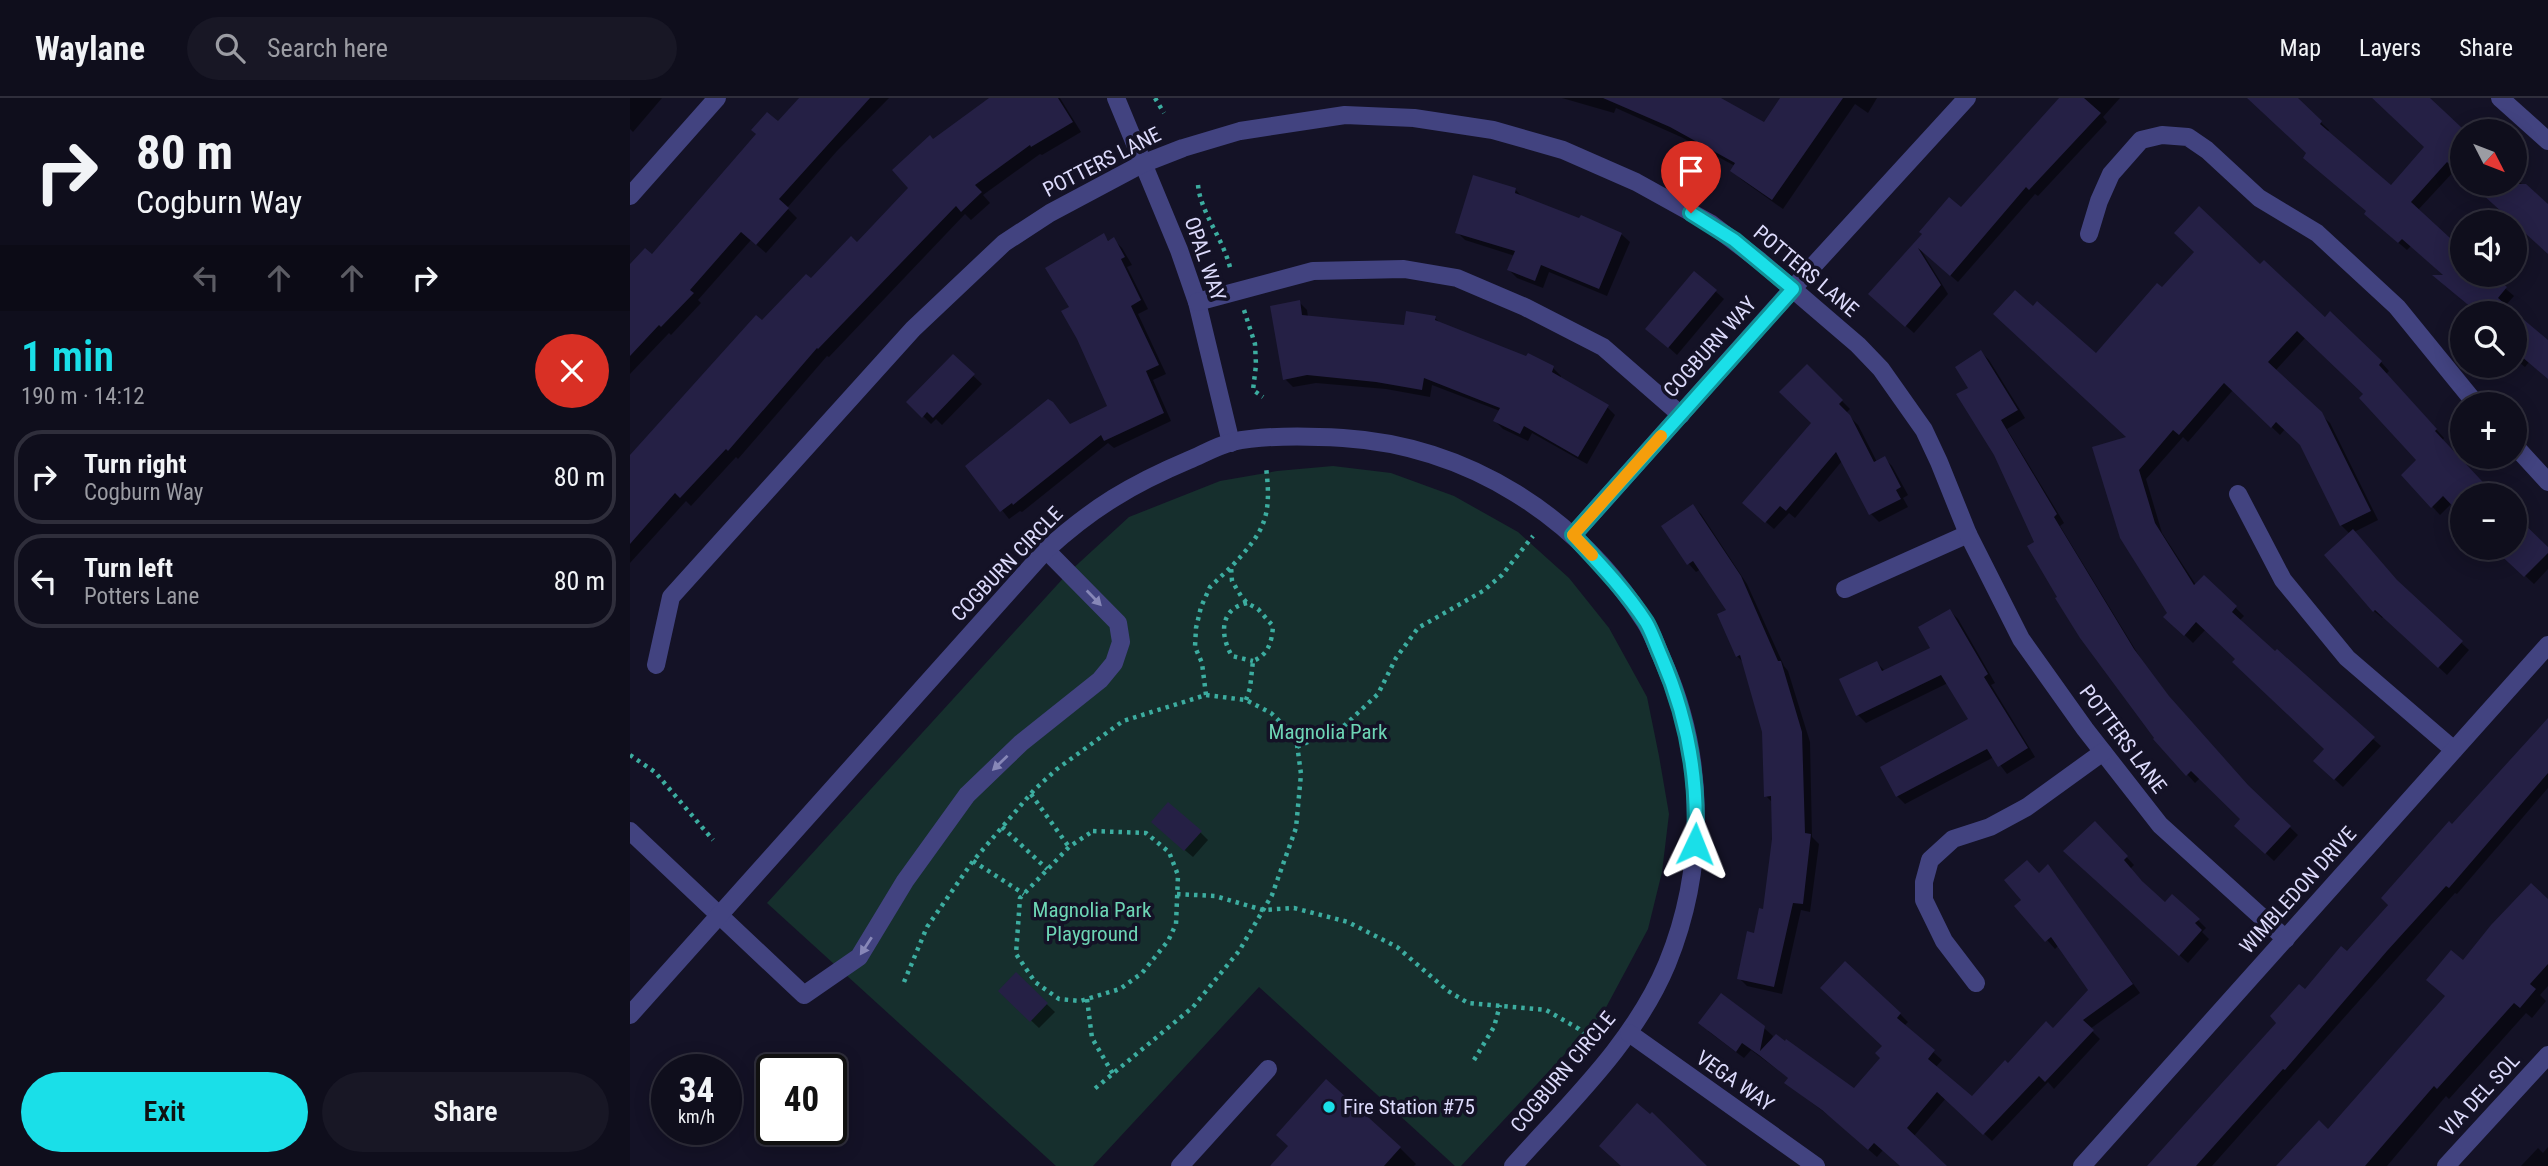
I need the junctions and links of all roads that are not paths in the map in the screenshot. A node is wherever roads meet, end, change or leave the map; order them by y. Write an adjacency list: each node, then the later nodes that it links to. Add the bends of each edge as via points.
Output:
1 (717, 98): 7 (street)
2 (1116, 98): 6 (street, OPAL WAY)
3 (1967, 98): 9 (street, COGBURN WAY)
4 (2500, 98): 5 (street)
5 (2548, 141)
6 (1142, 164): 9 (street, POTTERS LANE, via 1240,131 1345,115 1414,118 1493,131 1563,150 1636,182 1710,223); 10 (street, OPAL WAY); 22 (street, POTTERS LANE, via 1004,243 913,328 671,597)
7 (630, 196)
8 (2089, 234): 11 (street, via 2111,173 2141,140 2162,135 2188,137 2259,198 2317,233 2397,307)
9 (1793, 289): 12 (street, COGBURN WAY); 17 (street, POTTERS LANE, via 1858,345 1901,395 1924,430)
10 (1197, 302): 12 (street, via 1313,271 1404,269 1457,278 1603,348); 13 (street, OPAL WAY)
11 (2466, 392)
12 (1681, 415): 18 (street, COGBURN WAY)
13 (1231, 443): 18 (street, COGBURN CIRCLE, via 1304,435 1367,439 1420,451 1501,484); 19 (street, COGBURN CIRCLE, via 1144,479 1075,524)
14 (2527, 459): 15 (street)
15 (2548, 482)
16 (2238, 494): 23 (street, via 2283,580 2347,658)
17 (1968, 534): 20 (street); 24 (street, POTTERS LANE, via 2021,639)
18 (1573, 535): 30 (street, COGBURN CIRCLE, via 1607,570 1647,624 1674,686 1690,744 1696,819 1687,900 1667,962)
19 (1046, 550): 26 (street, COGBURN CIRCLE); 26 (street, one-way to 26, via 1118,623 1121,642 1114,663 967,795 905,881 859,957 804,995)
20 (1845, 589)
21 (2548, 645): 23 (street, WIMBLEDON DRIVE)
22 (656, 665)
23 (2454, 750): 27 (street, WIMBLEDON DRIVE)
24 (2103, 752): 27 (street, POTTERS LANE, via 2160,825); 28 (street, via 2027,807 1990,827 1953,839 1930,860 1924,900 1944,941)
25 (630, 831): 26 (street)
26 (718, 915): 29 (street, COGBURN CIRCLE)
27 (2286, 939): 36 (street, WIMBLEDON DRIVE)
28 (1976, 984)
29 (630, 1015)
30 (1629, 1033): 34 (street, COGBURN CIRCLE); 35 (street, VEGA WAY)
31 (2548, 1055): 37 (street, VIA DEL SOL)
32 (1268, 1069): 33 (street)
33 (1180, 1166)
34 (1513, 1166)
35 (1816, 1166)
36 (2082, 1166)
37 (2446, 1166)

